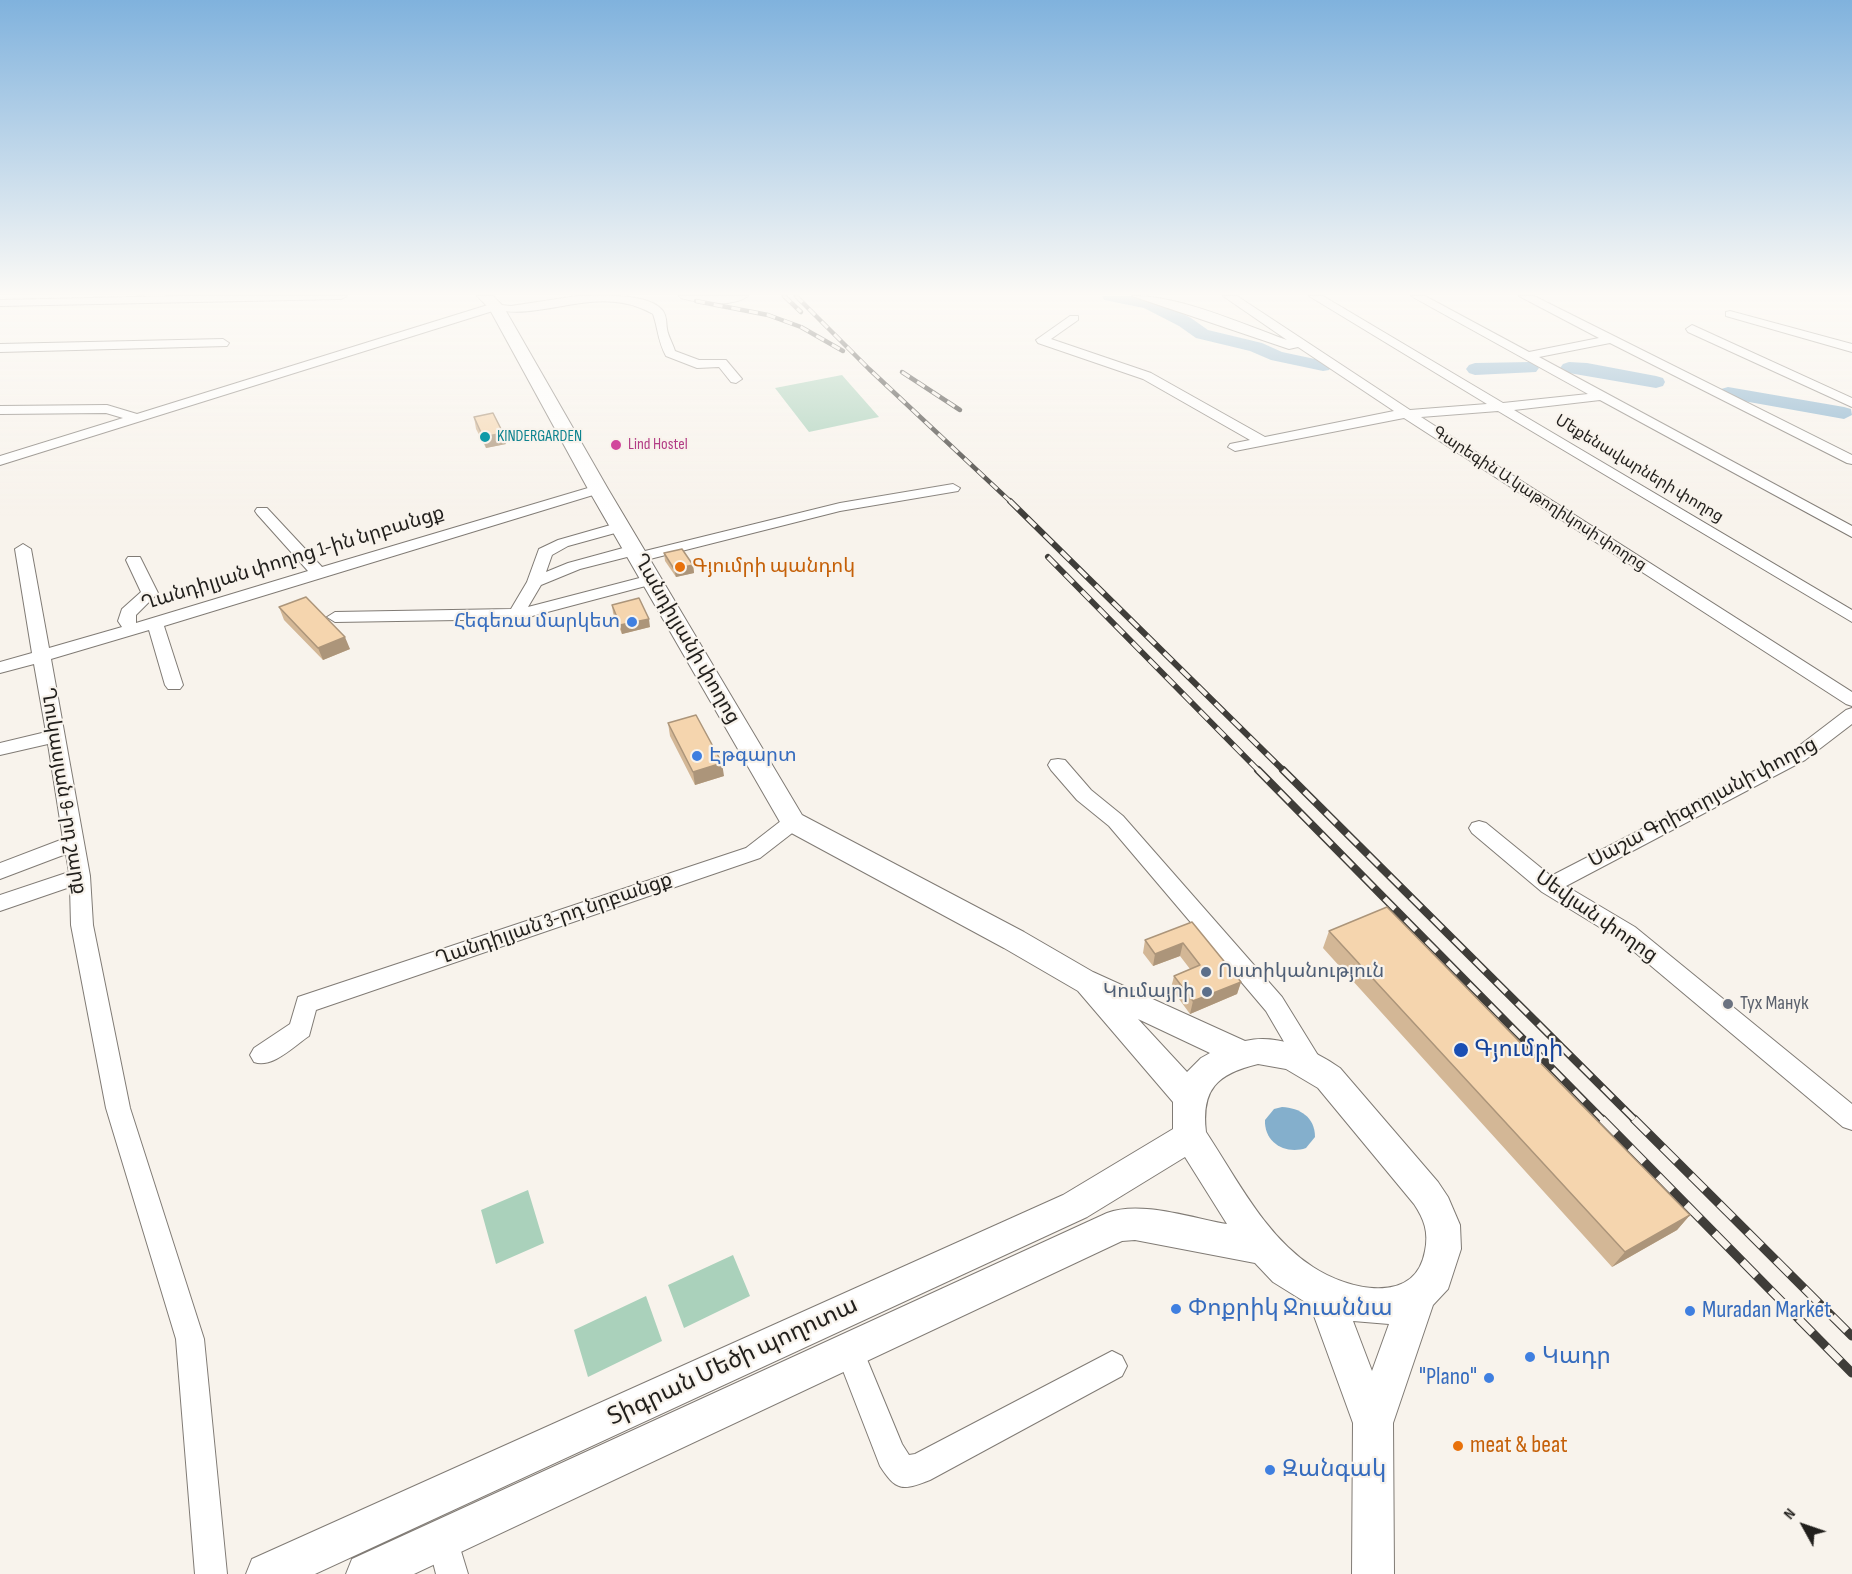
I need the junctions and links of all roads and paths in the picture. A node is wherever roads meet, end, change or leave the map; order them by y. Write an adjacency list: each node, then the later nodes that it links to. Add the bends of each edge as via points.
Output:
1 (283, 369): 16 (street)
2 (529, 369): 22 (main road, Ղանդիլյանի փողոց)
3 (728, 369): 10 (street)
4 (1128, 369): 17 (street, via 1147,376)
5 (1341, 369): 15 (street, Գարեգին Ա կաթողիկոսի փողոց)
6 (1439, 369): 13 (street, Մեքենավարների փողոց)
7 (1553, 369): 11 (street)
8 (1672, 369): 19 (street)
9 (1780, 369): 12 (street)
10 (736, 379)
11 (1605, 396): 13 (street); 25 (street)
12 (1852, 403)
13 (1502, 407): 15 (street); 34 (street, Մեքենավարների փողոց)
14 (0, 410): 16 (street, via 107,409)
15 (1408, 414): 17 (street); 40 (street, Գարեգին Ա կաթողիկոսի փողոց)
16 (137, 418): 20 (street)
17 (1262, 441): 18 (street)
18 (1235, 447)
19 (1852, 460)
20 (0, 461)
21 (953, 488): 27 (street, via 840,507)
22 (598, 489): 24 (main road, Ղանդիլյանի փողոց); 29 (street, Ղանդիլյան փողոց 1-ին նրբանցք)
23 (262, 511): 29 (street)
24 (621, 527): 27 (main road, Ղանդիլյանի փողոց); 31 (street, via 545,552)
25 (1852, 532)
26 (23, 549): 37 (street, Ղուկասյան 9-րդ շարք)
27 (636, 554): 30 (main road, Ղանդիլյանի փողոց); 31 (street, via 574,566)
28 (134, 560): 36 (street, via 150,593 128,613 126,621)
29 (318, 573): 35 (street, Ղանդիլյան փողոց 1-ին նրբանցք)
30 (651, 580): 32 (street); 45 (main road, Ղանդիլյանի փողոց)
31 (534, 582): 32 (street)
32 (516, 614): 33 (street)
33 (335, 617)
34 (1852, 617)
35 (155, 623): 36 (street, Ղանդիլյան փողոց 1-ին նրբանցք); 39 (street)
36 (132, 630): 37 (street, Ղանդիլյան փողոց 1-ին նրբանցք)
37 (42, 656): 38 (street, Ղանդիլյան փողոց 1-ին նրբանցք); 42 (street, Ղուկասյան 9-րդ շարք)
38 (0, 668)
39 (174, 685)
40 (1852, 700)
41 (1852, 714): 50 (street, Սաշա Գրիգորյանի փողոց, via 1798,756)
42 (54, 736): 43 (street); 47 (street, Ղուկասյան 9-րդ շարք)
43 (0, 749)
44 (1058, 765): 55 (street, via 1084,795 1116,821 1274,1004)
45 (794, 822): 52 (main road); 54 (street, Ղանդիլյան 3-րդ նրբանցք, via 753,853 306,1004 301,1029)
46 (1479, 828): 50 (street, Սեվյան փողոց)
47 (74, 843): 48 (street); 49 (street, Ղուկասյան 9-րդ շարք)
48 (0, 871)
49 (80, 876): 51 (street); 66 (street, Ղուկասյան 9-րդ շարք, via 82,925 118,1108 190,1339)
50 (1548, 886): 57 (street, Սեվյան փողոց, via 1627,933)
51 (0, 903)
52 (1083, 980): 53 (main road); 56 (main road)
53 (1243, 1054): 55 (main road, via 1271,1052); 56 (main road, via 1205,1072)
54 (262, 1055)
55 (1310, 1064): 61 (main road, via 1329,1078 1431,1200 1444,1227 1439,1270)
56 (1189, 1097): 58 (main road, via 1186,1115)
57 (1852, 1119)
58 (1190, 1136): 59 (main road); 67 (main road, Տիգրան Մեծի պողոտա, via 1075,1206)
59 (1264, 1248): 60 (main road, via 1289,1271); 62 (main road, Տիգրան Մեծի պողոտա, via 1135,1224 1119,1225)
60 (1323, 1292): 61 (main road, via 1340,1300 1382,1307); 64 (main road)
61 (1418, 1295): 64 (main road)
62 (849, 1350): 63 (street, via 891,1455 902,1472 919,1469); 65 (main road, Տիգրան Մեծի պողոտա)
63 (1112, 1366)
64 (1373, 1423): 69 (main road)
65 (447, 1556): 68 (main road, Տիգրան Մեծի պողոտա)
66 (211, 1574)
67 (267, 1574)
68 (367, 1574)
69 (1373, 1574)

